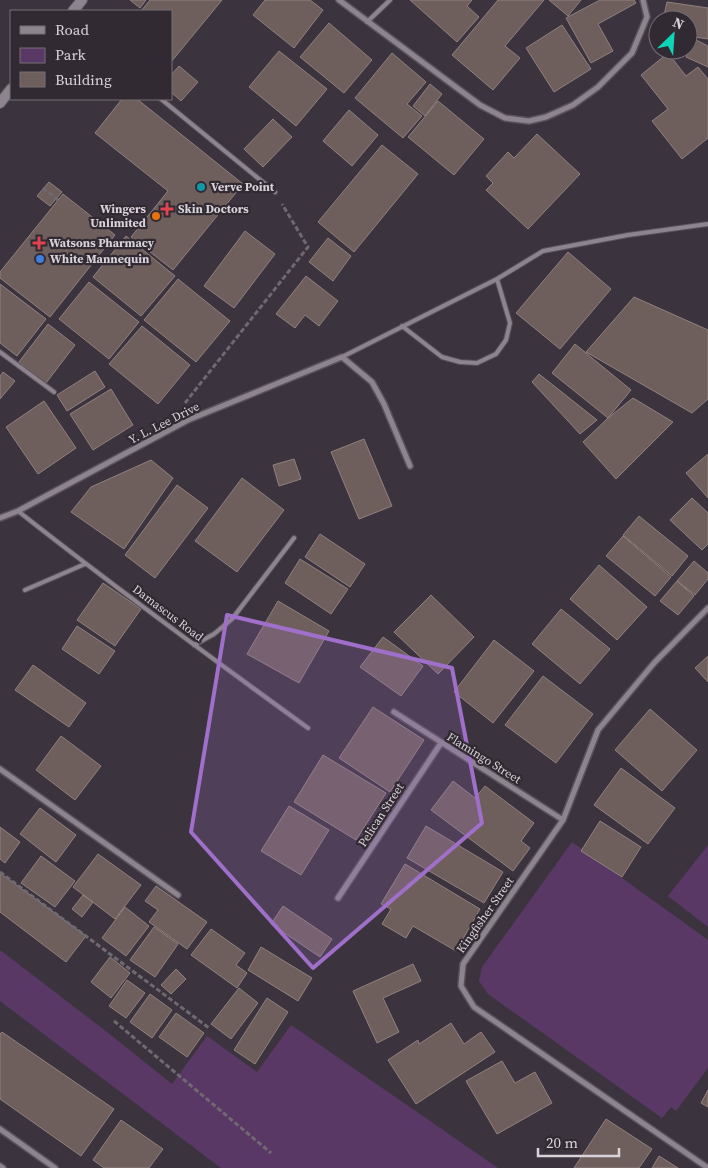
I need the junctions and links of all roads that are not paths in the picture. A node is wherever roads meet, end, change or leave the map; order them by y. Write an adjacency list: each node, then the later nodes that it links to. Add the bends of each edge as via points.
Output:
1 (82, 0): 5 (main road)
2 (339, 0): 6 (street)
3 (390, 0): 6 (lane)
4 (643, 0): 6 (street, via 646,17 632,53 573,105 529,121 505,118 480,106)
5 (74, 10)
6 (367, 22)
7 (10, 90): 9 (main road)
8 (162, 100): 10 (lane)
9 (0, 103)
10 (275, 192)
11 (708, 224): 12 (lane, via 543,251)
12 (497, 279): 13 (lane); 13 (lane, via 510,323 506,340 496,354 477,363 442,357)
13 (402, 326): 15 (lane)
14 (0, 352): 16 (lane)
15 (342, 357): 17 (street, via 372,382); 18 (street, Y. L. Lee Drive, via 188,420)
16 (54, 392)
17 (410, 466)
18 (18, 511): 19 (street, Y. L. Lee Drive); 21 (lane, Damascus Road)
19 (0, 518)
20 (294, 538): 24 (lane, via 232,619)
21 (85, 564): 22 (lane); 24 (lane, Damascus Road)
22 (25, 590)
23 (708, 608): 29 (street, Kingfisher Street, via 654,664 598,730)
24 (194, 645): 26 (lane, Damascus Road)
25 (394, 712): 27 (street, Flamingo Street)
26 (308, 728)
27 (440, 743): 29 (street, Flamingo Street); 31 (street, Pelican Street)
28 (0, 768): 30 (street)
29 (563, 820): 36 (street, Kingfisher Street, via 463,964 461,986 474,1008)
30 (178, 895)
31 (338, 898)
32 (0, 1130): 35 (street)
33 (0, 1166): 34 (street)
34 (4, 1168)
35 (55, 1168)
36 (708, 1168)

